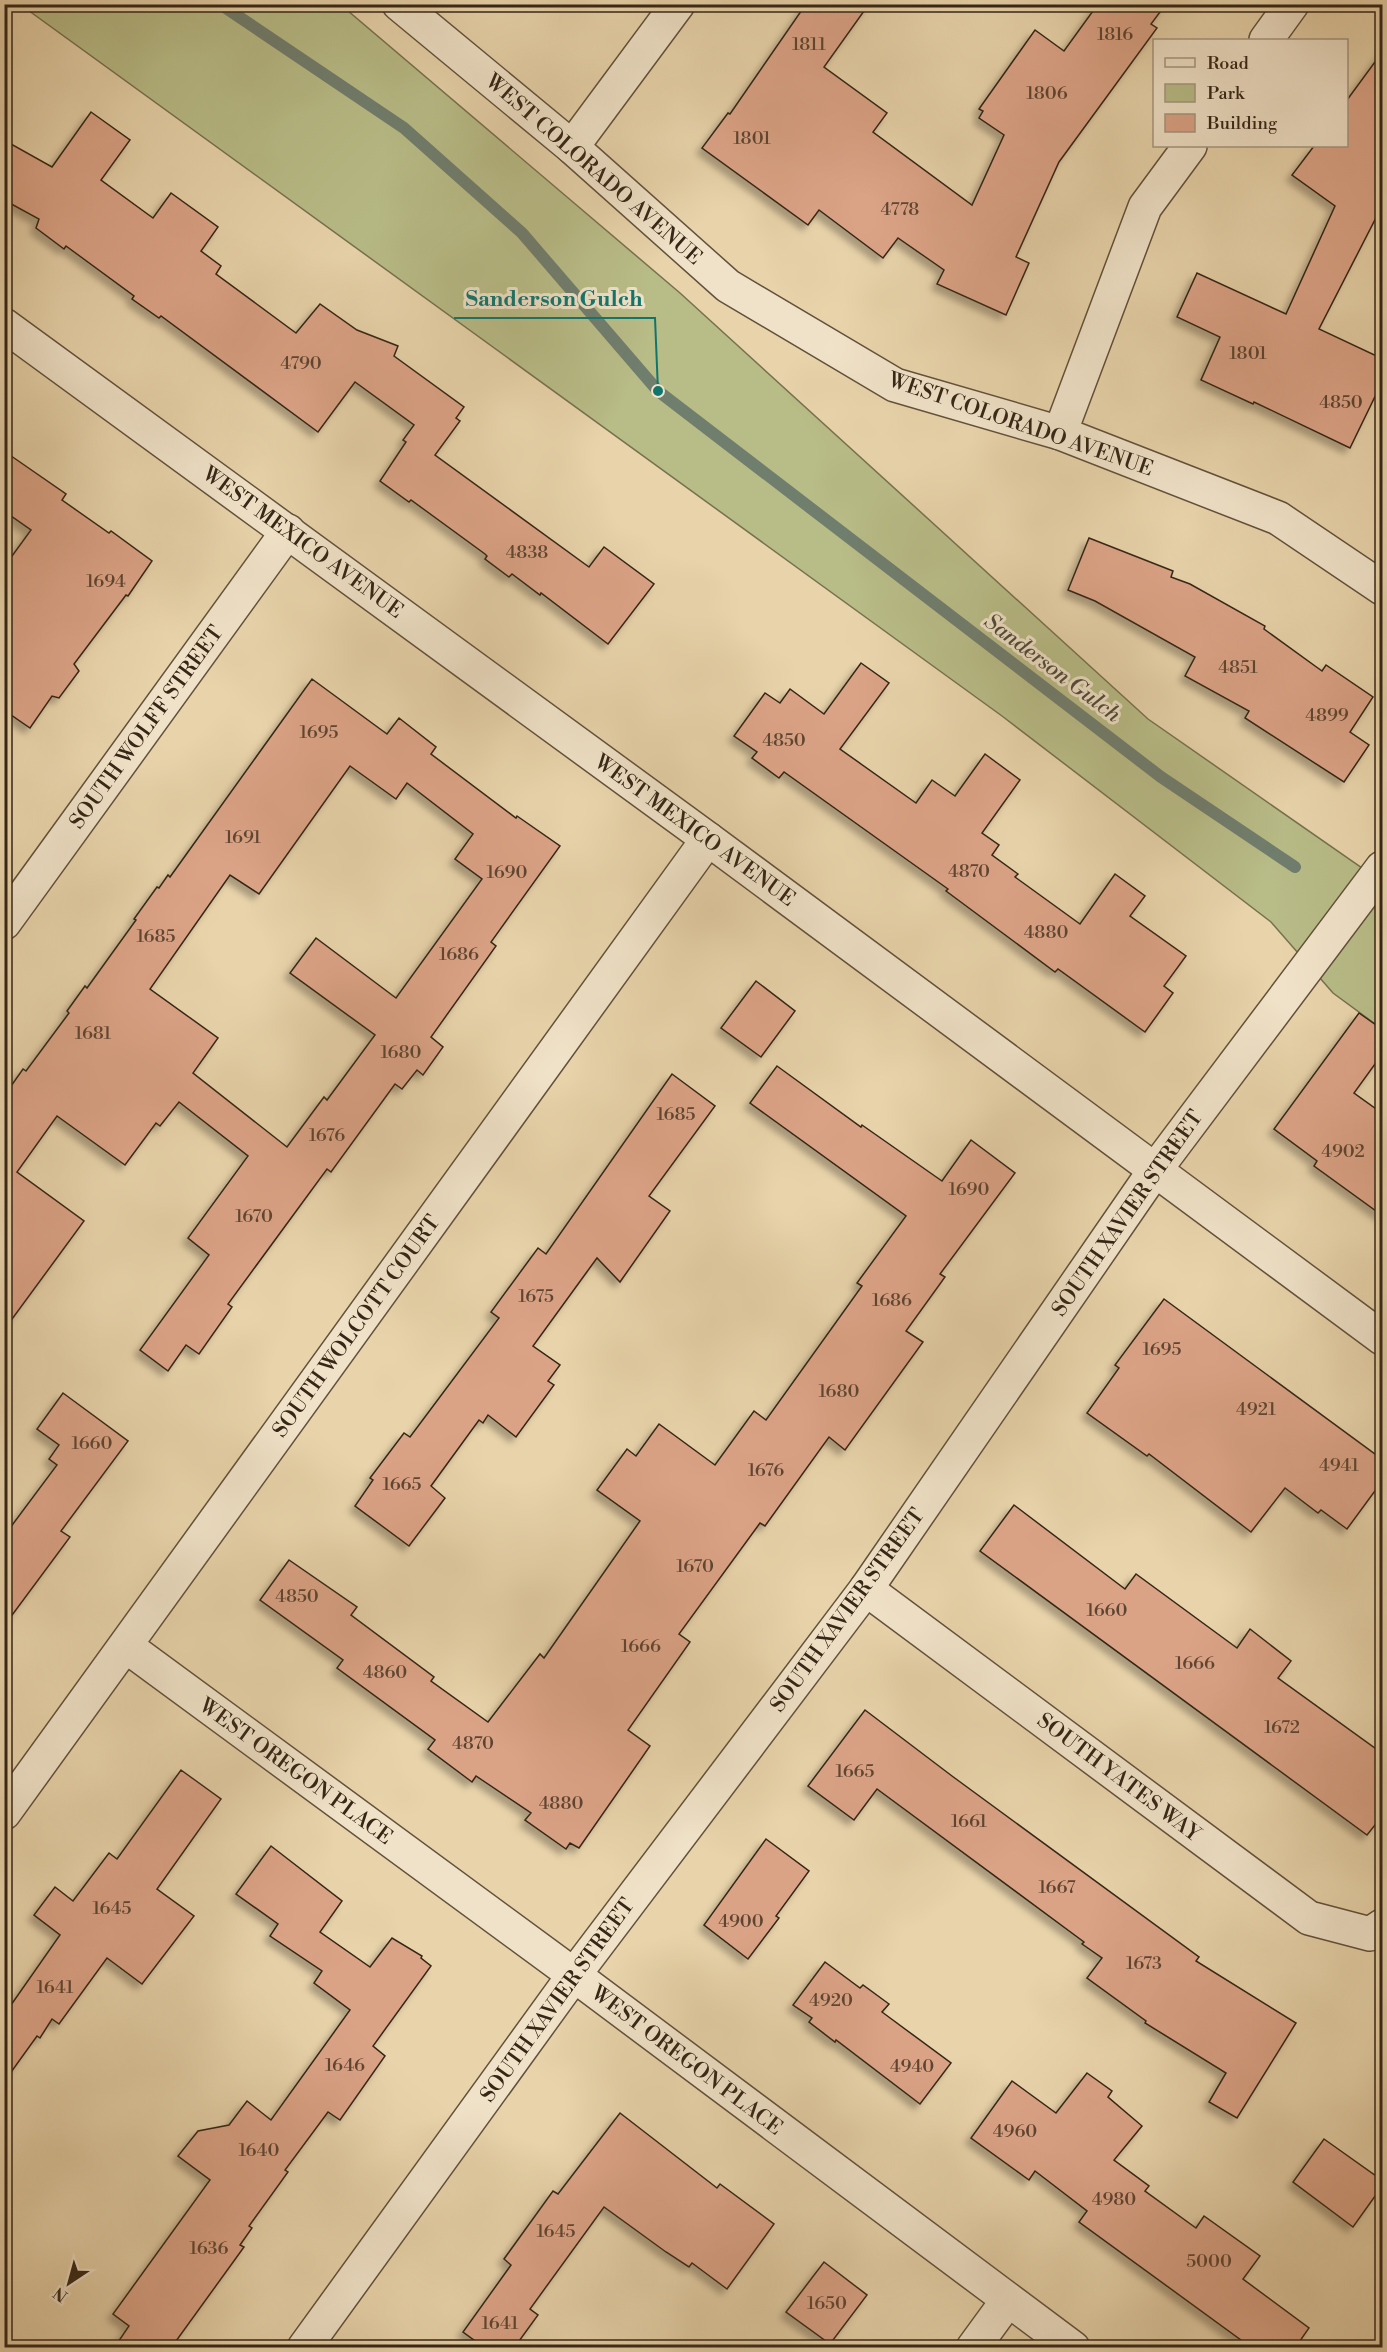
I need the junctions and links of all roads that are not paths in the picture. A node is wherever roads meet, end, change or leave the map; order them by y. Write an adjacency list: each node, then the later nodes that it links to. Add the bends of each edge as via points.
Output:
1 (399, 4): 5 (street, WEST COLORADO AVENUE)
2 (678, 4): 5 (street)
3 (1293, 4): 4 (street)
4 (1267, 39)
5 (572, 147): 8 (street, WEST COLORADO AVENUE, via 728,286 895,385)
6 (1189, 147): 8 (street, via 1145,207)
7 (4, 325): 9 (street, WEST MEXICO AVENUE)
8 (1060, 433): 10 (street, WEST COLORADO AVENUE, via 1278,518)
9 (288, 531): 11 (street, WEST MEXICO AVENUE); 13 (street, SOUTH WOLFF STREET)
10 (1383, 588)
11 (708, 839): 14 (street, WEST MEXICO AVENUE); 17 (street, SOUTH WOLCOTT COURT)
12 (1383, 868): 14 (street, SOUTH XAVIER STREET)
13 (4, 923)
14 (1155, 1170): 15 (street, WEST MEXICO AVENUE); 16 (street, SOUTH XAVIER STREET)
15 (1383, 1338)
16 (866, 1589): 19 (street, SOUTH YATES WAY, via 1309,1918 1370,1934); 20 (street, SOUTH XAVIER STREET)
17 (126, 1646): 18 (street, SOUTH WOLCOTT COURT); 20 (street, WEST OREGON PLACE)
18 (4, 1813)
19 (1383, 1926)
20 (574, 1975): 21 (street, WEST OREGON PLACE); 22 (street, SOUTH XAVIER STREET)
21 (1008, 2300): 23 (street); 24 (street, WEST OREGON PLACE)
22 (304, 2348)
23 (973, 2348)
24 (1073, 2348)

